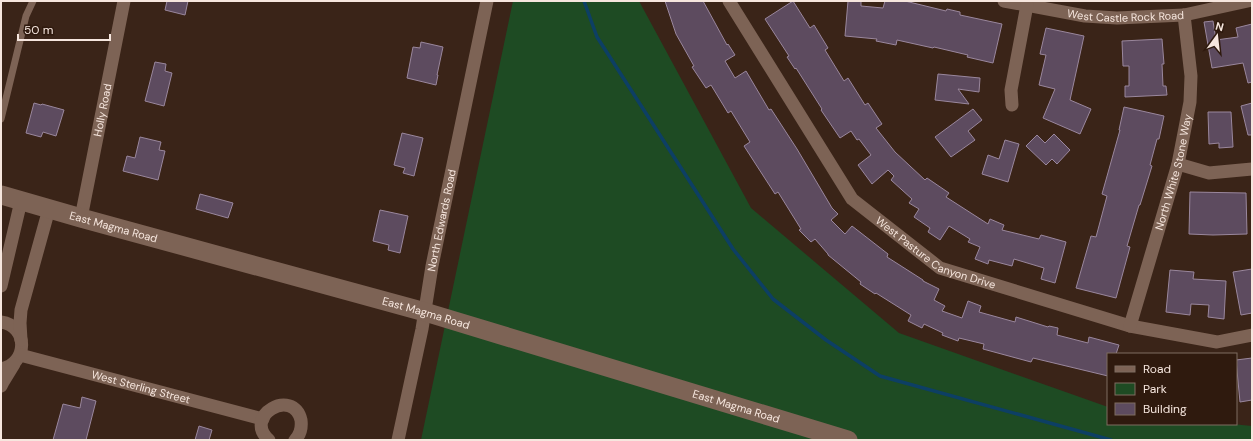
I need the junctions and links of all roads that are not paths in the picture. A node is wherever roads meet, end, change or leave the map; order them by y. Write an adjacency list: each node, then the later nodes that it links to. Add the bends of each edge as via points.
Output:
1 (118, 1): 2 (lane)
2 (124, 1): 17 (street, Holly Road)
3 (487, 1): 19 (street, North Edwards Road, via 432,266)
4 (730, 1): 21 (street, West Pasture Canyon Drive, via 852,199 940,268)
5 (1004, 1): 8 (street, West Castle Rock Road)
6 (1248, 1): 9 (street, West Castle Rock Road)
7 (29, 3): 11 (lane)
8 (1027, 6): 9 (street, West Castle Rock Road, via 1085,16 1117,18); 10 (street, via 1011,90)
9 (1184, 15): 12 (street, North White Stone Way, via 1191,76 1190,102)
10 (1012, 105)
11 (1, 119)
12 (1178, 164): 13 (street, via 1209,173); 21 (street, North White Stone Way)
13 (1252, 169)
14 (1, 195): 15 (street, East Magma Road)
15 (21, 201): 16 (street, East Magma Road); 18 (street)
16 (50, 209): 17 (street, East Magma Road); 23 (street, via 21,310)
17 (81, 218): 19 (street, East Magma Road)
18 (1, 286)
19 (425, 312): 30 (street, North Edwards Road); 31 (street, East Magma Road)
20 (1, 322): 23 (street, via 12,326)
21 (1130, 326): 22 (street, West Pasture Canyon Drive, via 1217,342)
22 (1252, 335)
23 (21, 340): 24 (street, via 22,347)
24 (18, 358): 25 (street, via 10,366); 26 (street); 27 (street, West Sterling Street)
25 (1, 369)
26 (1, 386)
27 (263, 419): 28 (street, via 263,433); 29 (street, via 271,408 291,408 297,412 302,425 301,432)
28 (269, 440)
29 (295, 440)
30 (398, 440)
31 (848, 440)

